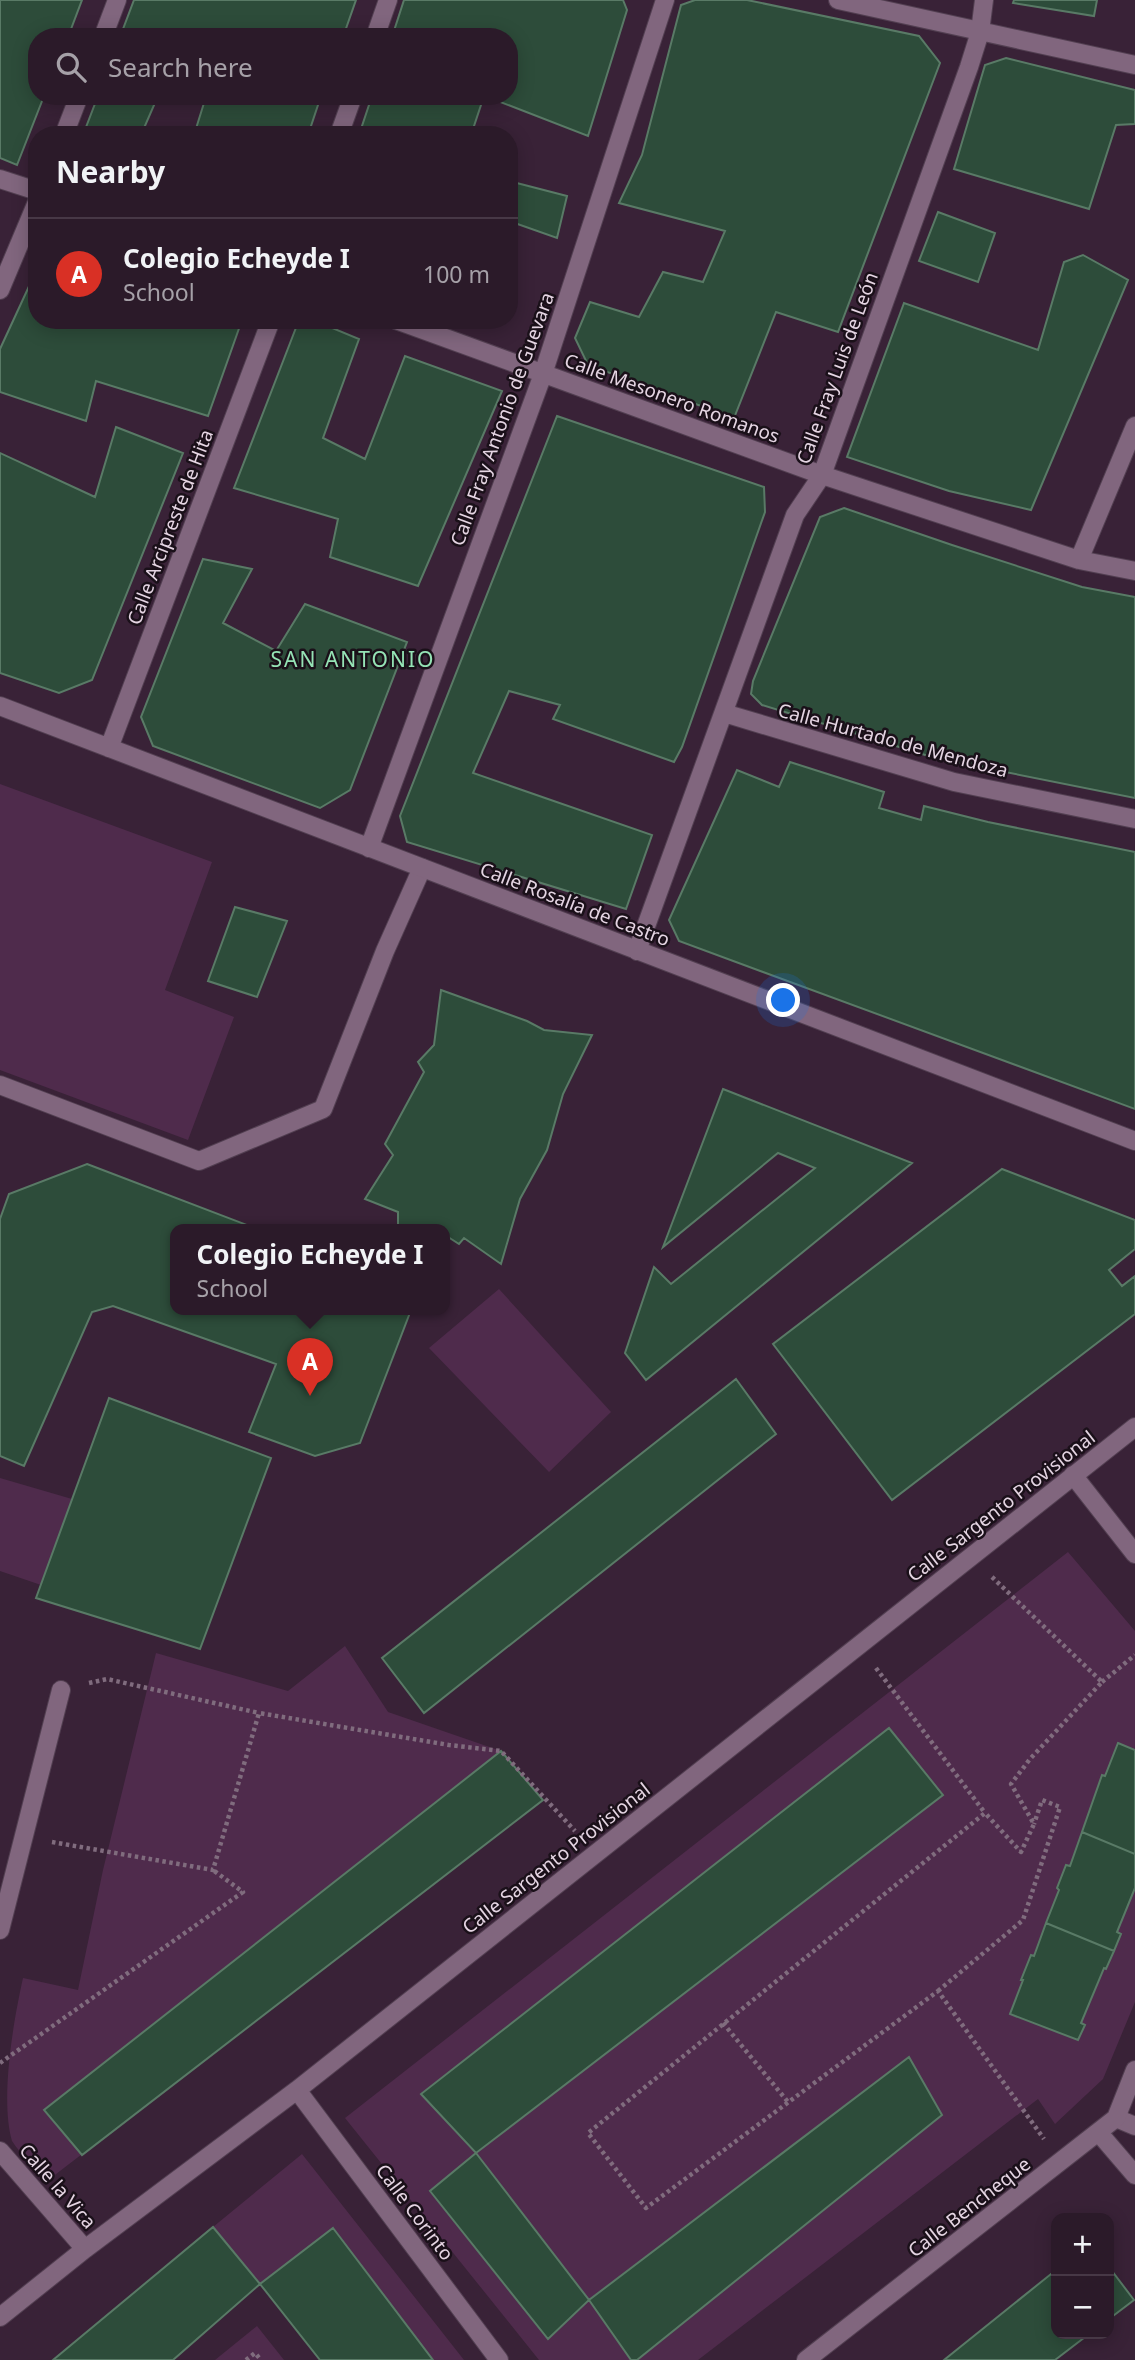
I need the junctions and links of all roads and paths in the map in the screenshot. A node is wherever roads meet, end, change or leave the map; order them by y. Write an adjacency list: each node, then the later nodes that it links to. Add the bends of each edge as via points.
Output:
1 (117, 0): 6 (street)
2 (388, 0): 7 (street)
3 (665, 0): 20 (street, Calle Fray Antonio de Guevara)
4 (838, 0): 8 (street)
5 (984, 0): 8 (street, Calle Fray Luis de León)
6 (106, 28)
7 (378, 28)
8 (980, 32): 9 (street); 22 (street, Calle Fray Luis de León)
9 (1135, 65)
10 (76, 105): 12 (street)
11 (350, 105): 13 (street)
12 (67, 126)
13 (342, 126)
14 (0, 178): 15 (street)
15 (28, 188)
16 (28, 223): 17 (street)
17 (0, 290)
18 (268, 329): 27 (street, Calle Arcipreste de Hita)
19 (420, 329): 20 (street, Calle Mesonero Romanos)
20 (543, 374): 22 (street, Calle Mesonero Romanos); 29 (street, Calle Fray Antonio de Guevara)
21 (1135, 426): 23 (street)
22 (822, 475): 23 (street, Calle Mesonero Romanos); 26 (street, Calle Fray Luis de León, via 794,515)
23 (1079, 561): 24 (street, Calle Mesonero Romanos)
24 (1135, 571)
25 (0, 706): 27 (street, Calle Rosalía de Castro)
26 (724, 713): 28 (street, Calle Hurtado de Mendoza, via 954,782); 31 (street, Calle Fray Luis de León)
27 (109, 748): 29 (street, Calle Rosalía de Castro)
28 (1135, 819)
29 (369, 848): 30 (street, Calle Rosalía de Castro)
30 (422, 867): 31 (street, Calle Rosalía de Castro); 32 (street, via 323,1109 199,1161)
31 (637, 951): 33 (street, Calle Rosalía de Castro)
32 (0, 1085)
33 (1135, 1141)
34 (1135, 1427): 35 (street, Calle Sargento Provisional)
35 (1073, 1475): 36 (street); 37 (street, Calle Sargento Provisional)
36 (1135, 1553)
37 (971, 1556): 38 (street, Calle Sargento Provisional); 40 (path)
38 (858, 1645): 43 (path); 46 (street, Calle Sargento Provisional)
39 (1135, 1655): 40 (path)
40 (1102, 1682): 44 (path, via 1011,1784)
41 (61, 1690): 42 (path, via 107,1679); 45 (street)
42 (258, 1713): 46 (path, via 501,1751); 47 (path)
43 (985, 1813): 44 (path, via 1021,1853); 50 (path)
44 (1034, 1824): 49 (path, via 1042,1800 1060,1807 1023,1920)
45 (24, 1837): 47 (path); 48 (street)
46 (596, 1853): 53 (street, Calle Sargento Provisional)
47 (213, 1870): 51 (path, via 243,1892)
48 (0, 1930)
49 (938, 1990): 54 (path); 59 (path)
50 (723, 2024): 54 (path); 54 (path, via 587,2133 646,2208)
51 (0, 2063)
52 (1135, 2070): 55 (street, Calle Bencheque)
53 (297, 2090): 61 (street, Calle Sargento Provisional); 65 (street, Calle Corinto)
54 (788, 2102)
55 (1116, 2118): 56 (street); 57 (street, Calle Bencheque)
56 (1135, 2126)
57 (1099, 2133): 59 (street, Calle Bencheque); 60 (street)
58 (0, 2151): 61 (street, Calle la Vica)
59 (1060, 2162): 66 (street, Calle Bencheque)
60 (1135, 2175)
61 (85, 2249): 62 (street, Calle Sargento Provisional)
62 (0, 2317)
63 (246, 2360): 64 (path, via 255,2353)
64 (261, 2360)
65 (499, 2360)
66 (806, 2360)

